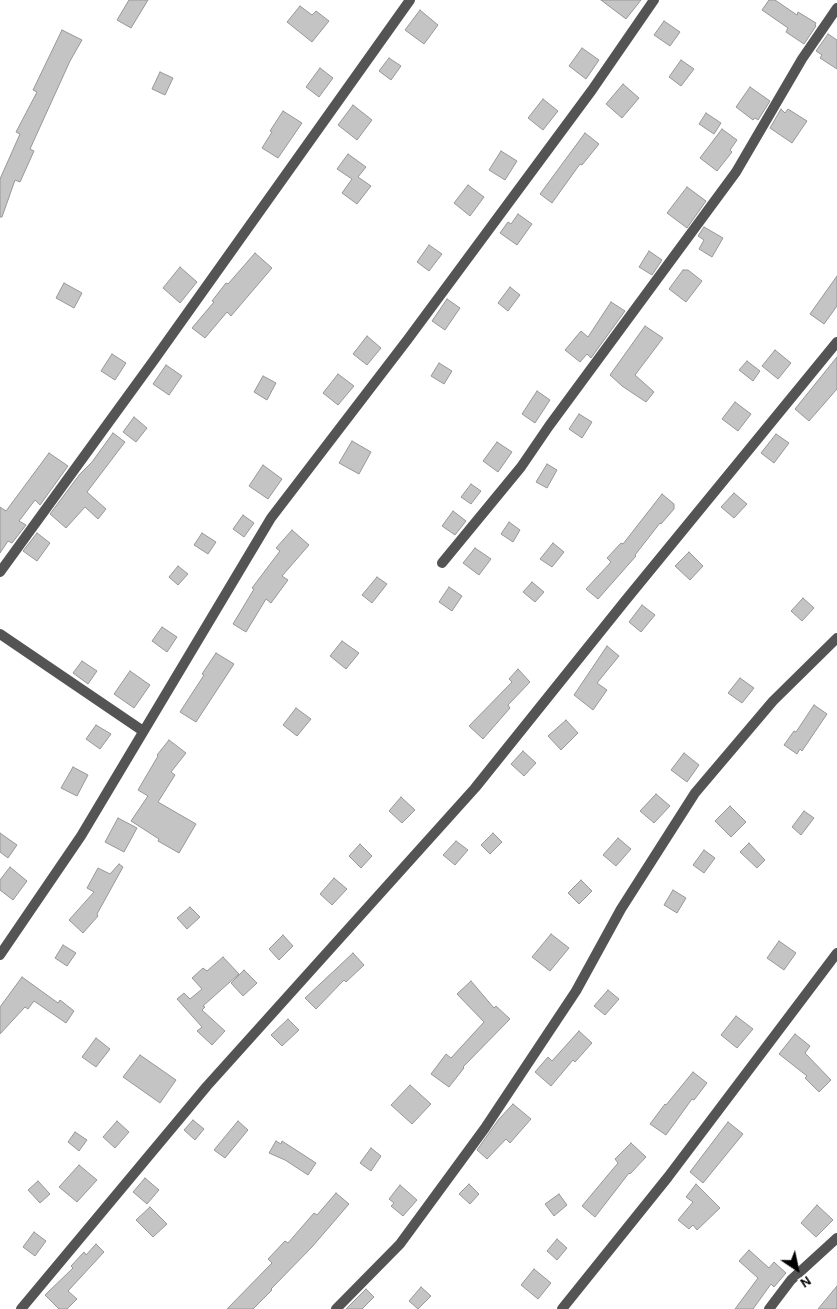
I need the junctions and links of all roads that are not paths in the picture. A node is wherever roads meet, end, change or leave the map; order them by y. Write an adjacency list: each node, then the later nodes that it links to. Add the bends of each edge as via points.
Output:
1 (410, 0): 6 (street)
2 (654, 0): 9 (street, via 592,90 408,339 271,518)
3 (836, 13): 5 (street, via 802,59 736,172 521,468)
4 (837, 342): 13 (street, via 476,788 207,1086)
5 (442, 562)
6 (0, 572)
7 (0, 634): 9 (street)
8 (837, 638): 14 (street, via 773,701 695,793 621,910 576,991 485,1128 400,1244)
9 (143, 730): 11 (street, via 81,836)
10 (837, 954): 15 (street, via 668,1177)
11 (0, 955)
12 (837, 1238): 16 (street, via 791,1280)
13 (21, 1309)
14 (336, 1309)
15 (562, 1309)
16 (769, 1309)

